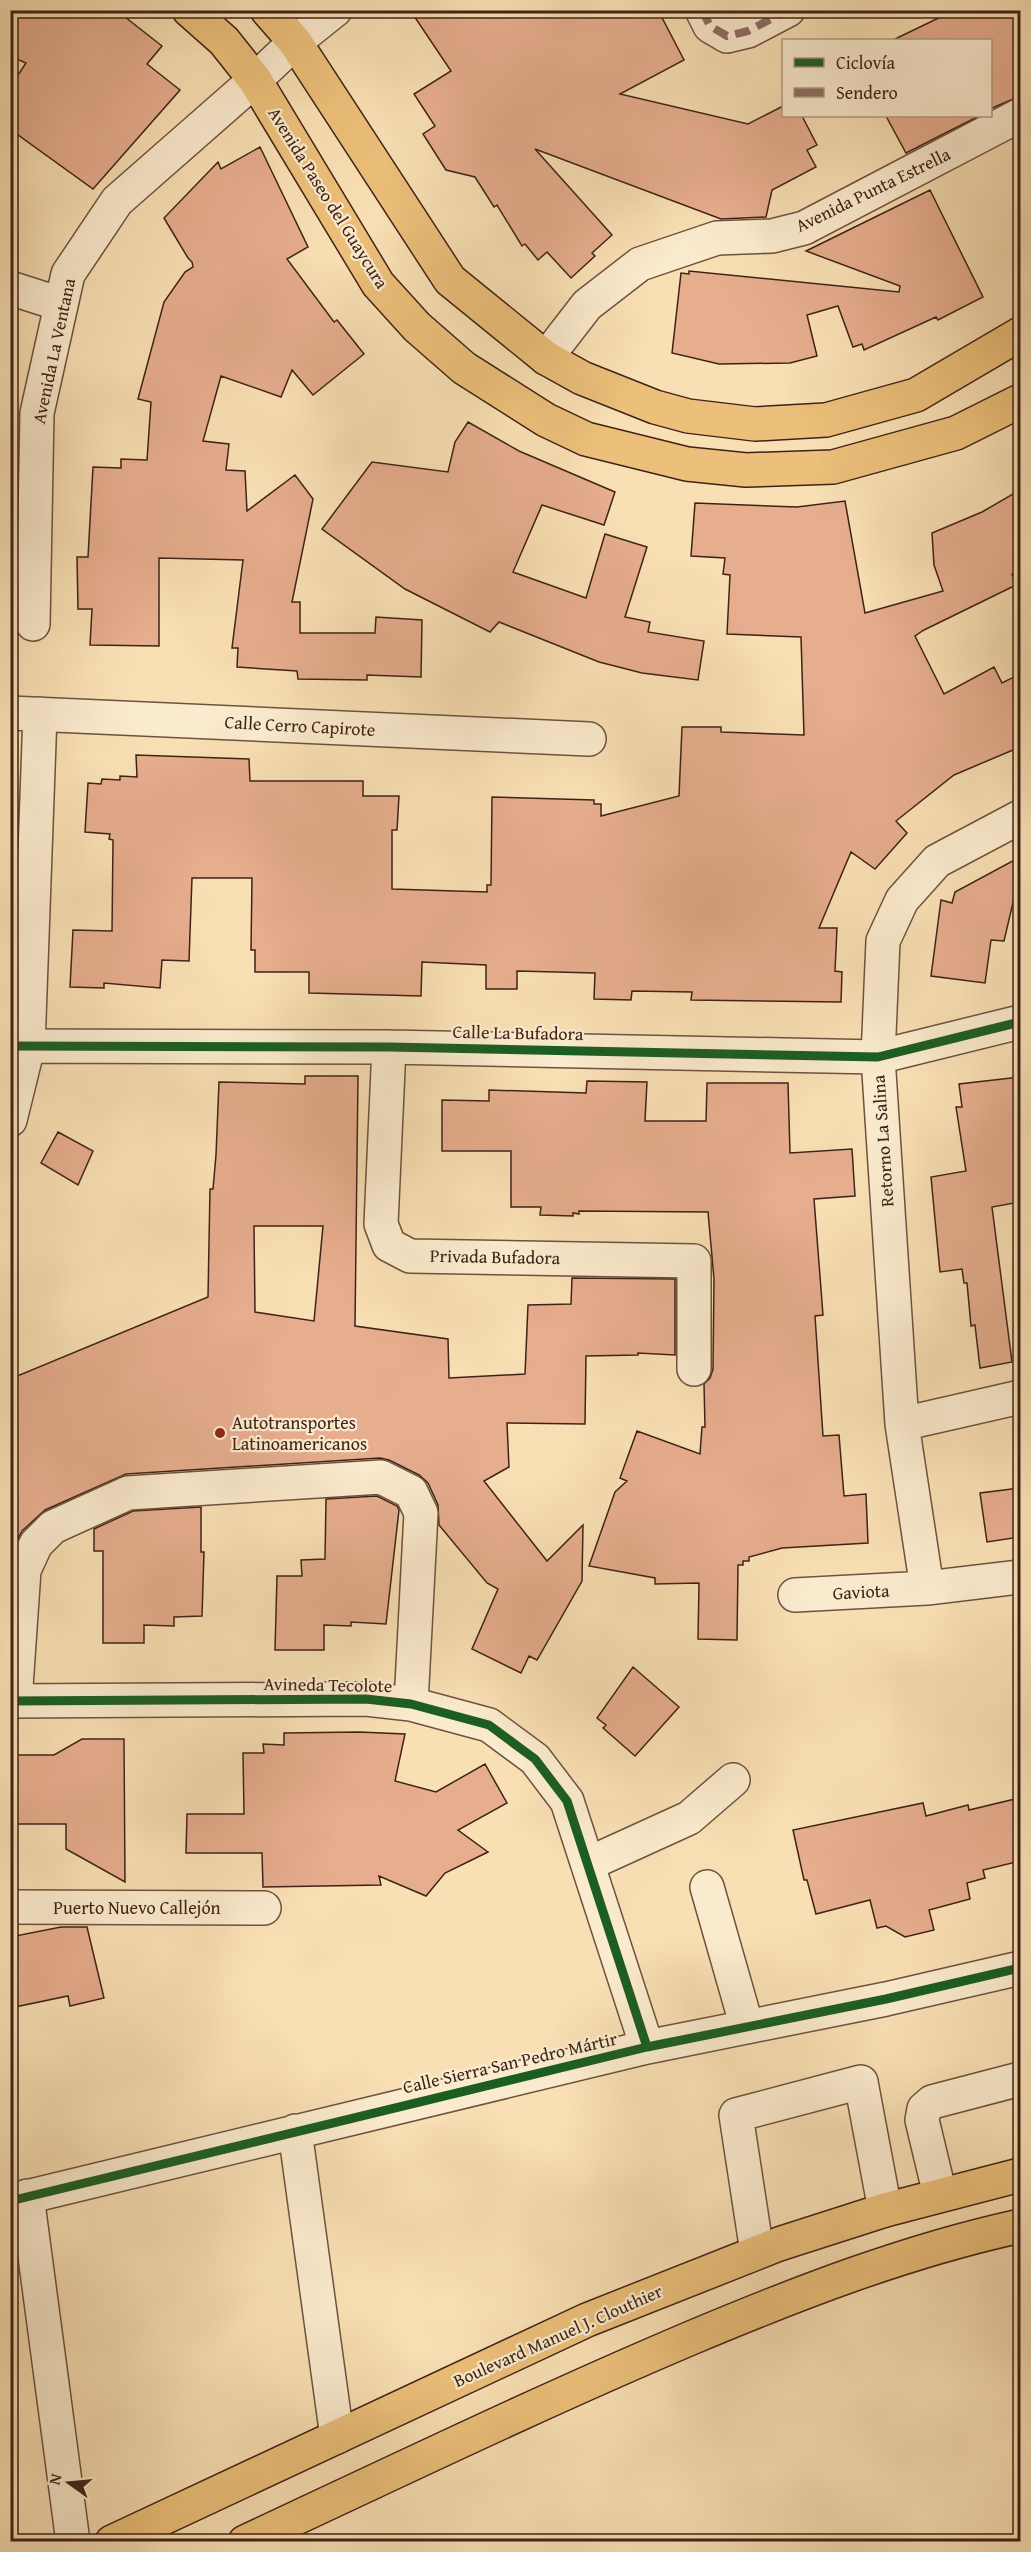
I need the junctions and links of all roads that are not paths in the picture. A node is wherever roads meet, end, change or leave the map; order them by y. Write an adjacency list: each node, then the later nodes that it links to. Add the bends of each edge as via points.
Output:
1 (189, 10): 7 (main road, Avenida Paseo del Guaycura, via 224,41)
2 (267, 10): 6 (main road)
3 (335, 10): 6 (street, Avenida La Ventana)
4 (702, 10): 5 (street, via 710,26 728,36 748,31)
5 (788, 10)
6 (295, 42): 7 (street, Avenida La Ventana); 12 (main road, via 450,280)
7 (255, 80): 10 (street, Avenida La Ventana, via 117,201 68,274); 13 (main road, Avenida Paseo del Guaycura, via 378,284 417,327 464,368 546,420 586,439 687,464 746,470 834,467 956,433)
8 (1020, 116): 12 (street, Avenida Punta Estrella, via 804,228 772,236 717,238 640,264 587,304)
9 (10, 288): 10 (street)
10 (60, 304): 14 (street, Avenida La Ventana, via 38,413)
11 (1020, 334): 12 (main road, via 916,395 826,420 754,424 688,416 655,407 582,378)
12 (546, 358)
13 (1020, 401)
14 (22, 553): 15 (street, Avenida La Ventana)
15 (33, 624)
16 (25, 713): 17 (street, Calle Cerro Capirote); 20 (street)
17 (589, 739)
18 (1020, 817): 22 (street, Retorno La Salina, via 938,861 902,900 883,941)
19 (1020, 1022): 22 (street, Calle La Bufadora)
20 (19, 1046): 21 (street, Calle La Bufadora); 23 (street)
21 (389, 1047): 22 (street, Calle La Bufadora); 24 (street, Privada Bufadora, via 381,1224 389,1245 410,1256 694,1261)
22 (878, 1057): 26 (street, Retorno La Salina)
23 (10, 1120)
24 (694, 1369)
25 (1020, 1397): 26 (street)
26 (902, 1424): 28 (street, Retorno La Salina)
27 (1020, 1577): 28 (street, Gaviota)
28 (927, 1588): 29 (street, Gaviota)
29 (795, 1595)
30 (13, 1701): 31 (street, Avineda Tecolote, via 366,1699); 31 (street, via 24,1570 36,1544 53,1527 128,1493 381,1477 411,1492 421,1513)
31 (411, 1704): 33 (street, Avineda Tecolote, via 489,1725 535,1759 567,1801)
32 (733, 1780): 33 (street, via 688,1818)
33 (588, 1864): 39 (street, Avineda Tecolote)
34 (707, 1887): 38 (street)
35 (10, 1907): 36 (street, Puerto Nuevo Callejón)
36 (264, 1908)
37 (1020, 1968): 38 (street, Calle Sierra San Pedro Mártir)
38 (747, 2027): 39 (street, Calle Sierra San Pedro Mártir)
39 (647, 2047): 41 (street, Calle Sierra San Pedro Mártir)
40 (1020, 2079): 43 (street, via 932,2102 924,2109 922,2120)
41 (295, 2132): 44 (street, Calle Sierra San Pedro Mártir); 48 (street)
42 (1020, 2175): 43 (main road, Boulevard Manuel J. Clouthier)
43 (940, 2195): 45 (main road, Boulevard Manuel J. Clouthier)
44 (19, 2198): 49 (street)
45 (885, 2210): 47 (main road, Boulevard Manuel J. Clouthier); 47 (street, via 861,2082 736,2115)
46 (1020, 2226): 51 (main road, via 869,2268 766,2307 622,2367)
47 (757, 2252): 48 (main road, Boulevard Manuel J. Clouthier, via 587,2320)
48 (337, 2437): 50 (main road, Boulevard Manuel J. Clouthier)
49 (73, 2541)
50 (112, 2541)
51 (244, 2541)

